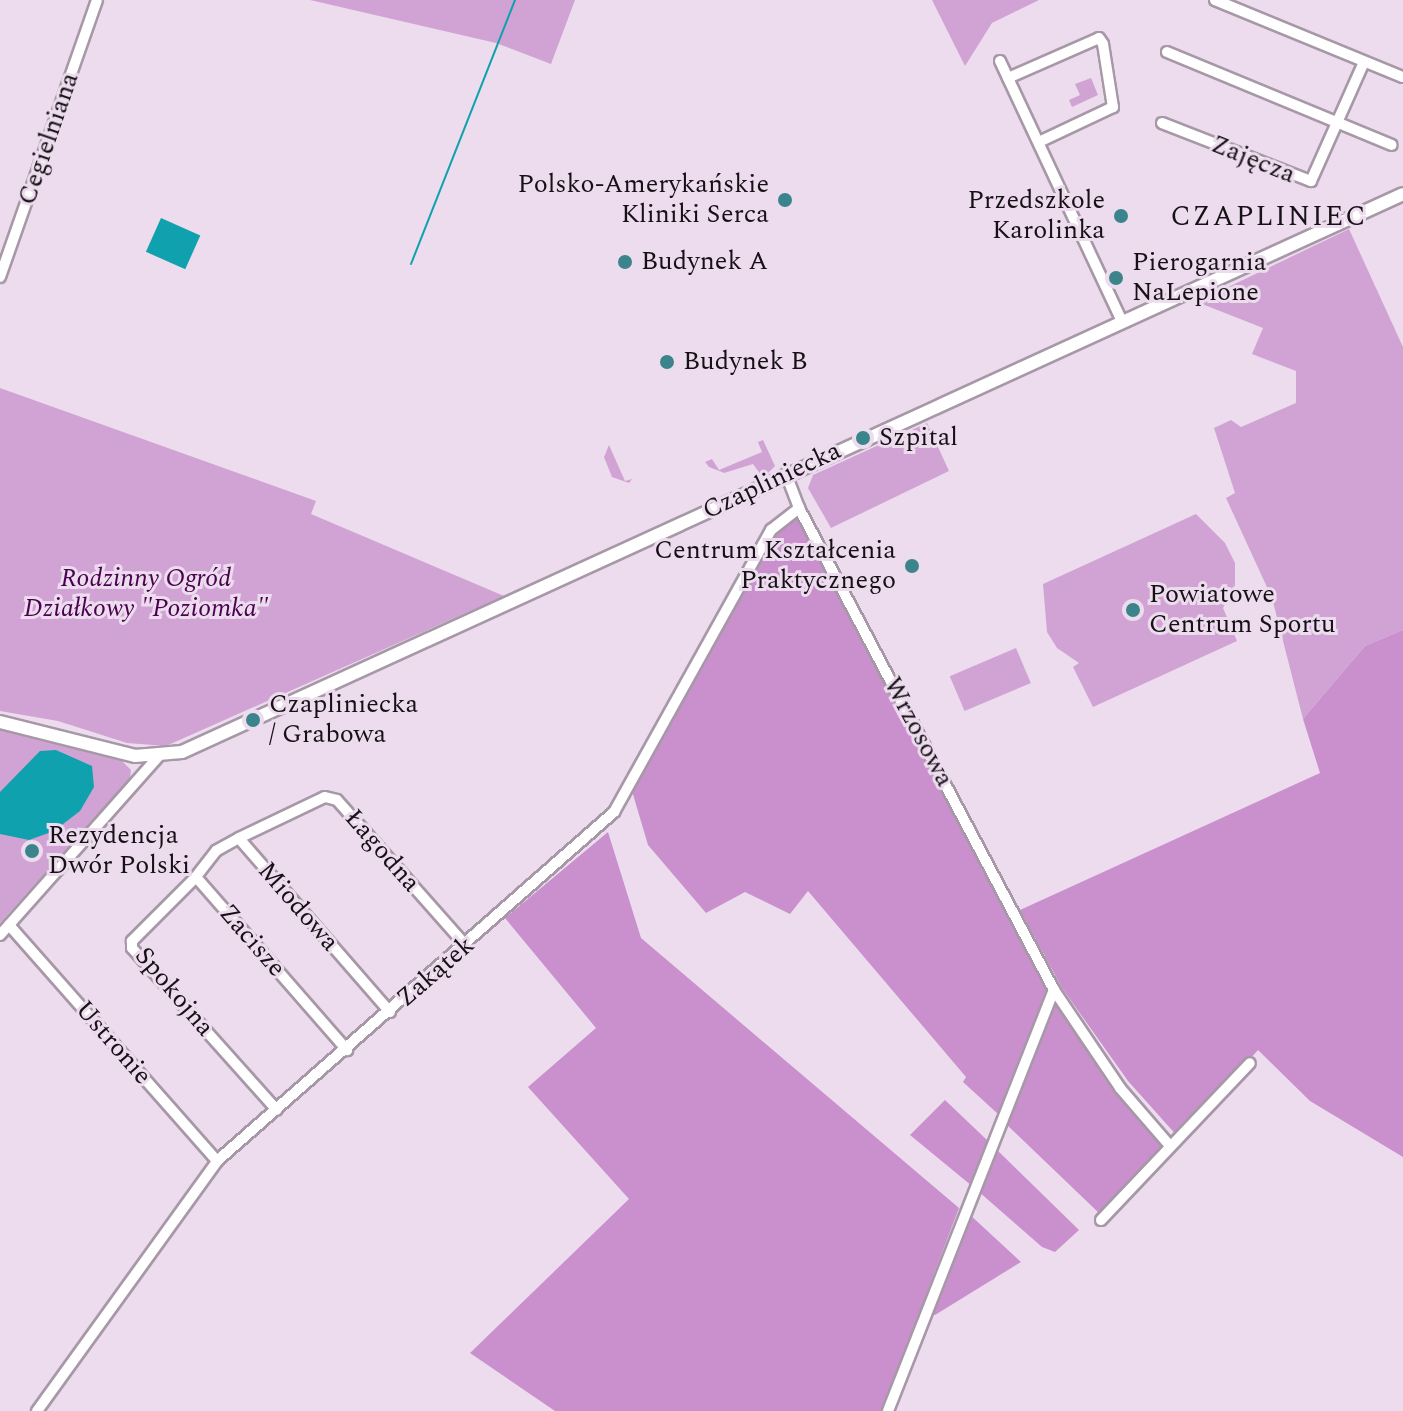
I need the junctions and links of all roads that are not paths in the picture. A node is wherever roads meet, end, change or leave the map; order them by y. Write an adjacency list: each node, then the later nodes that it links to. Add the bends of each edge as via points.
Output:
1 (97, 0): 13 (street, Cegielniana)
2 (1215, 0): 5 (street)
3 (1167, 52): 9 (street)
4 (1000, 61): 7 (street)
5 (1364, 62): 6 (street); 9 (street, Zajęcza)
6 (1403, 77)
7 (1008, 78): 10 (street); 10 (street, via 1099,38 1103,44 1113,107)
8 (1162, 123): 9 (street, Zajęcza, via 1306,181 1315,178)
9 (1339, 123): 11 (street)
10 (1039, 142): 14 (street)
11 (1392, 145)
12 (1403, 194): 14 (main road, Czapliniecka)
13 (0, 277)
14 (1122, 321): 15 (main road, Czapliniecka)
15 (786, 474): 16 (street, Wrzosowa); 18 (main road, Czapliniecka, via 199,745)
16 (799, 508): 24 (street, Zakątek, via 771,530 614,812); 25 (street, Wrzosowa)
17 (0, 722): 18 (main road, Czapliniecka)
18 (158, 757): 22 (street)
19 (282, 815): 20 (street, Miodowa); 24 (street, Łagodna, via 325,797 337,800)
20 (239, 838): 21 (street, via 216,851); 26 (street, Miodowa)
21 (196, 877): 27 (street, Zacisze); 29 (street, Spokojna, via 132,941 132,948)
22 (9, 925): 23 (street); 31 (street, Ustronie)
23 (0, 935)
24 (466, 946): 26 (street, Zakątek)
25 (1054, 990): 30 (street, Wrzosowa, via 1120,1088); 34 (street)
26 (390, 1012): 27 (street, Zakątek)
27 (347, 1050): 29 (street, Zakątek)
28 (1250, 1063): 30 (street)
29 (277, 1110): 31 (street, Zakątek)
30 (1170, 1146): 32 (street)
31 (217, 1161): 33 (street, Zakątek)
32 (1101, 1220)
33 (37, 1411)
34 (888, 1411)

